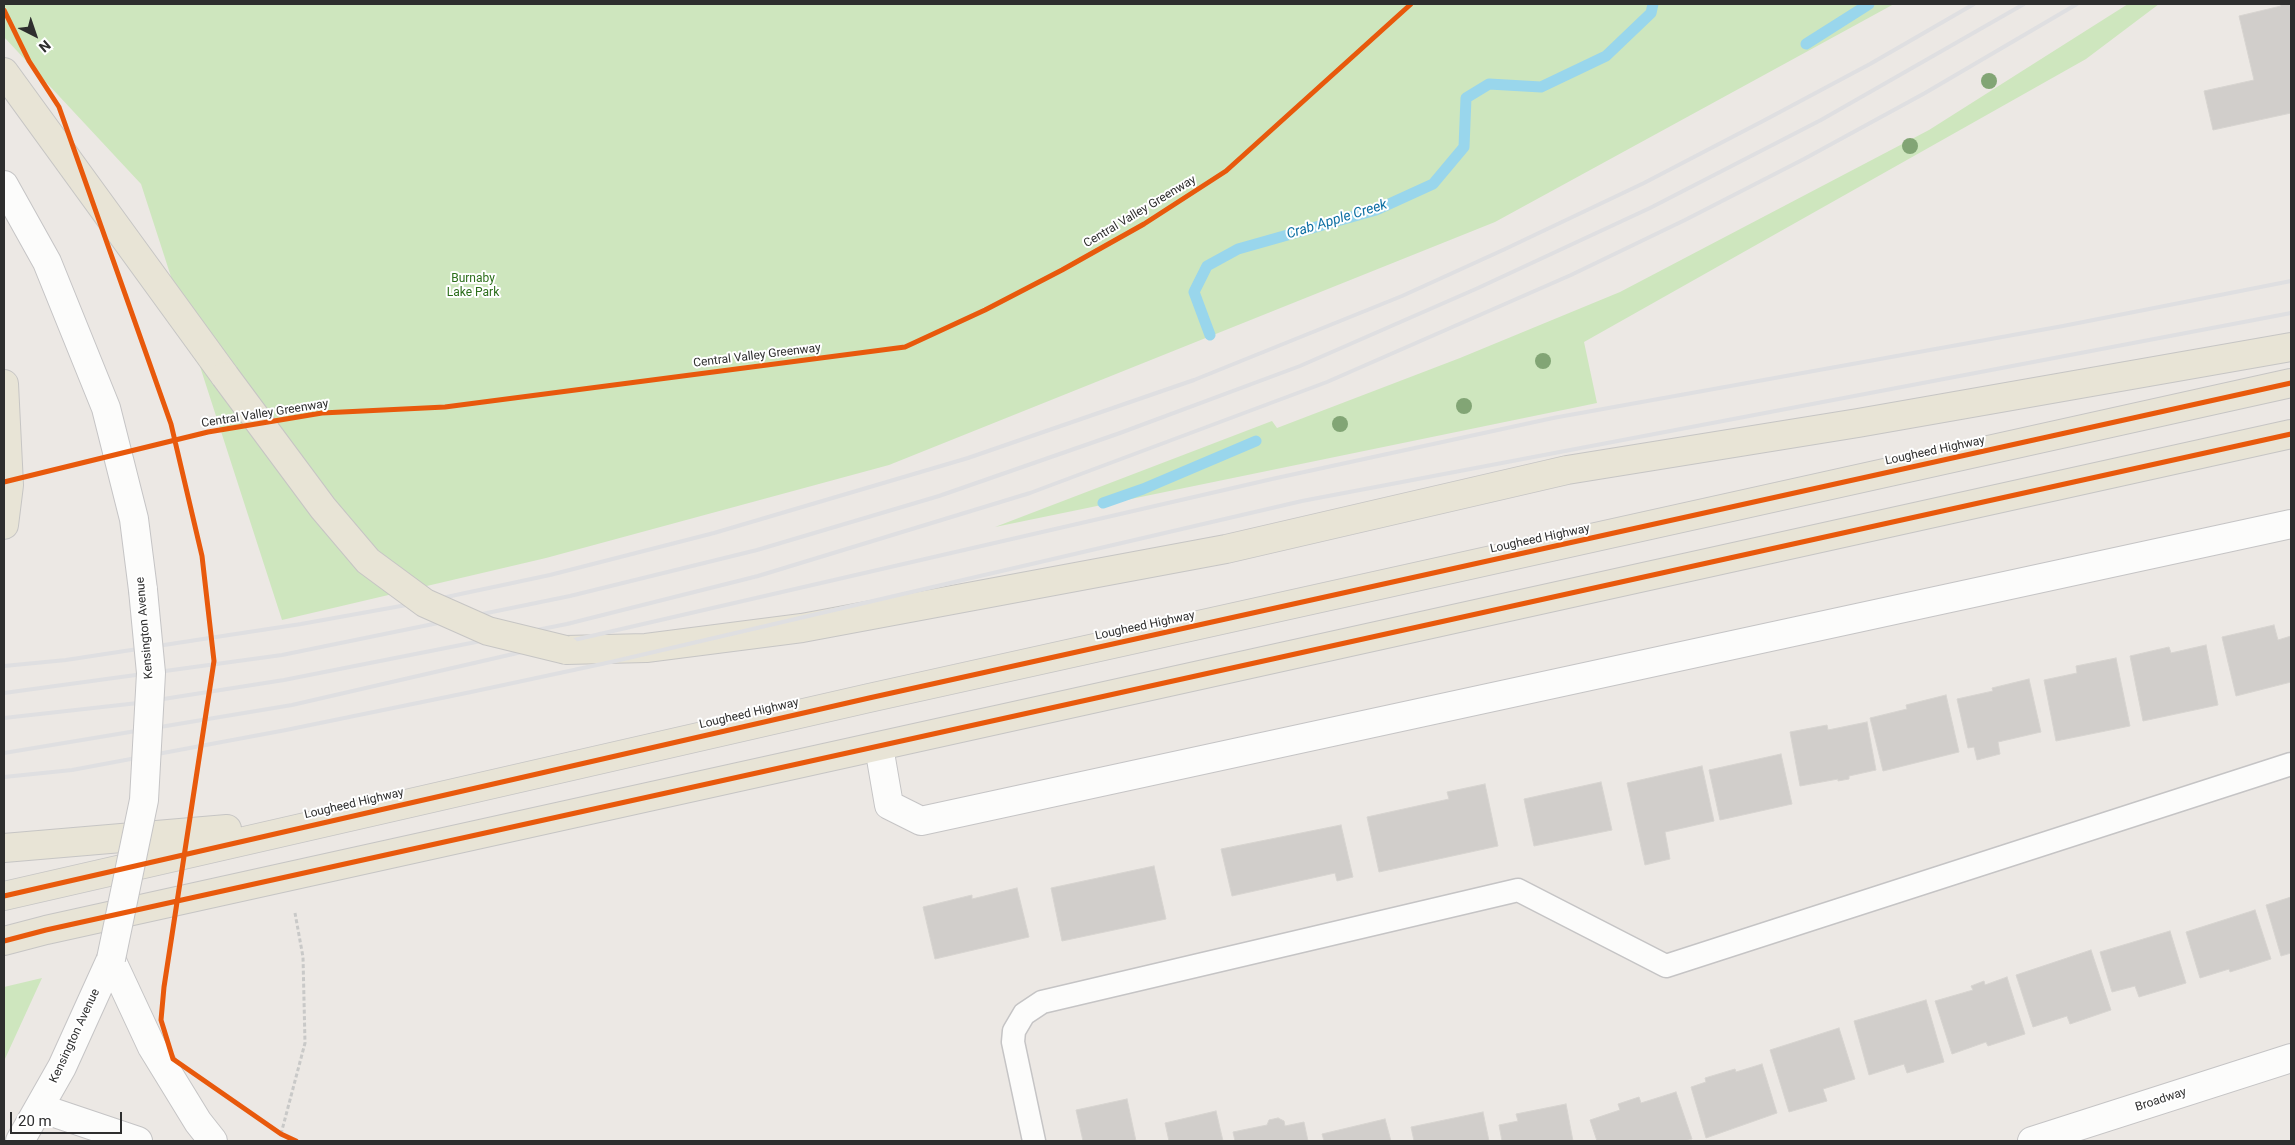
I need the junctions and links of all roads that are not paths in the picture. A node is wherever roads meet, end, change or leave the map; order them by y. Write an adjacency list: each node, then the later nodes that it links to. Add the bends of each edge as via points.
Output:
1 (4, 72): 3 (main road, bridge, via 323,508 368,561 425,603 488,631 566,650 646,648 802,628 1226,549 1567,470)
2 (4, 185): 15 (street, Kensington Avenue, bridge, via 47,262 78,333 106,408 134,519 151,673 144,800)
3 (2291, 347)
4 (2291, 383): 11 (main road, Lougheed Highway)
5 (4, 384): 8 (main road, via 9,485)
6 (2291, 434): 9 (main road)
7 (2291, 524): 9 (street, via 921,821 889,805)
8 (4, 525)
9 (879, 747): 14 (main road)
10 (2291, 764): 21 (lane, via 1666,966 1518,890 1042,1002 1024,1014 1014,1031 1013,1042)
11 (321, 821): 12 (main road); 13 (main road, Lougheed Highway)
12 (4, 848)
13 (4, 896)
14 (4, 941)
15 (112, 958): 17 (street, Kensington Avenue); 20 (street, via 152,1047)
16 (2291, 1058): 22 (street, Broadway)
17 (40, 1108): 18 (street, Kensington Avenue); 19 (street)
18 (20, 1141)
19 (138, 1141)
20 (213, 1141)
21 (1034, 1141)
22 (2032, 1141)

